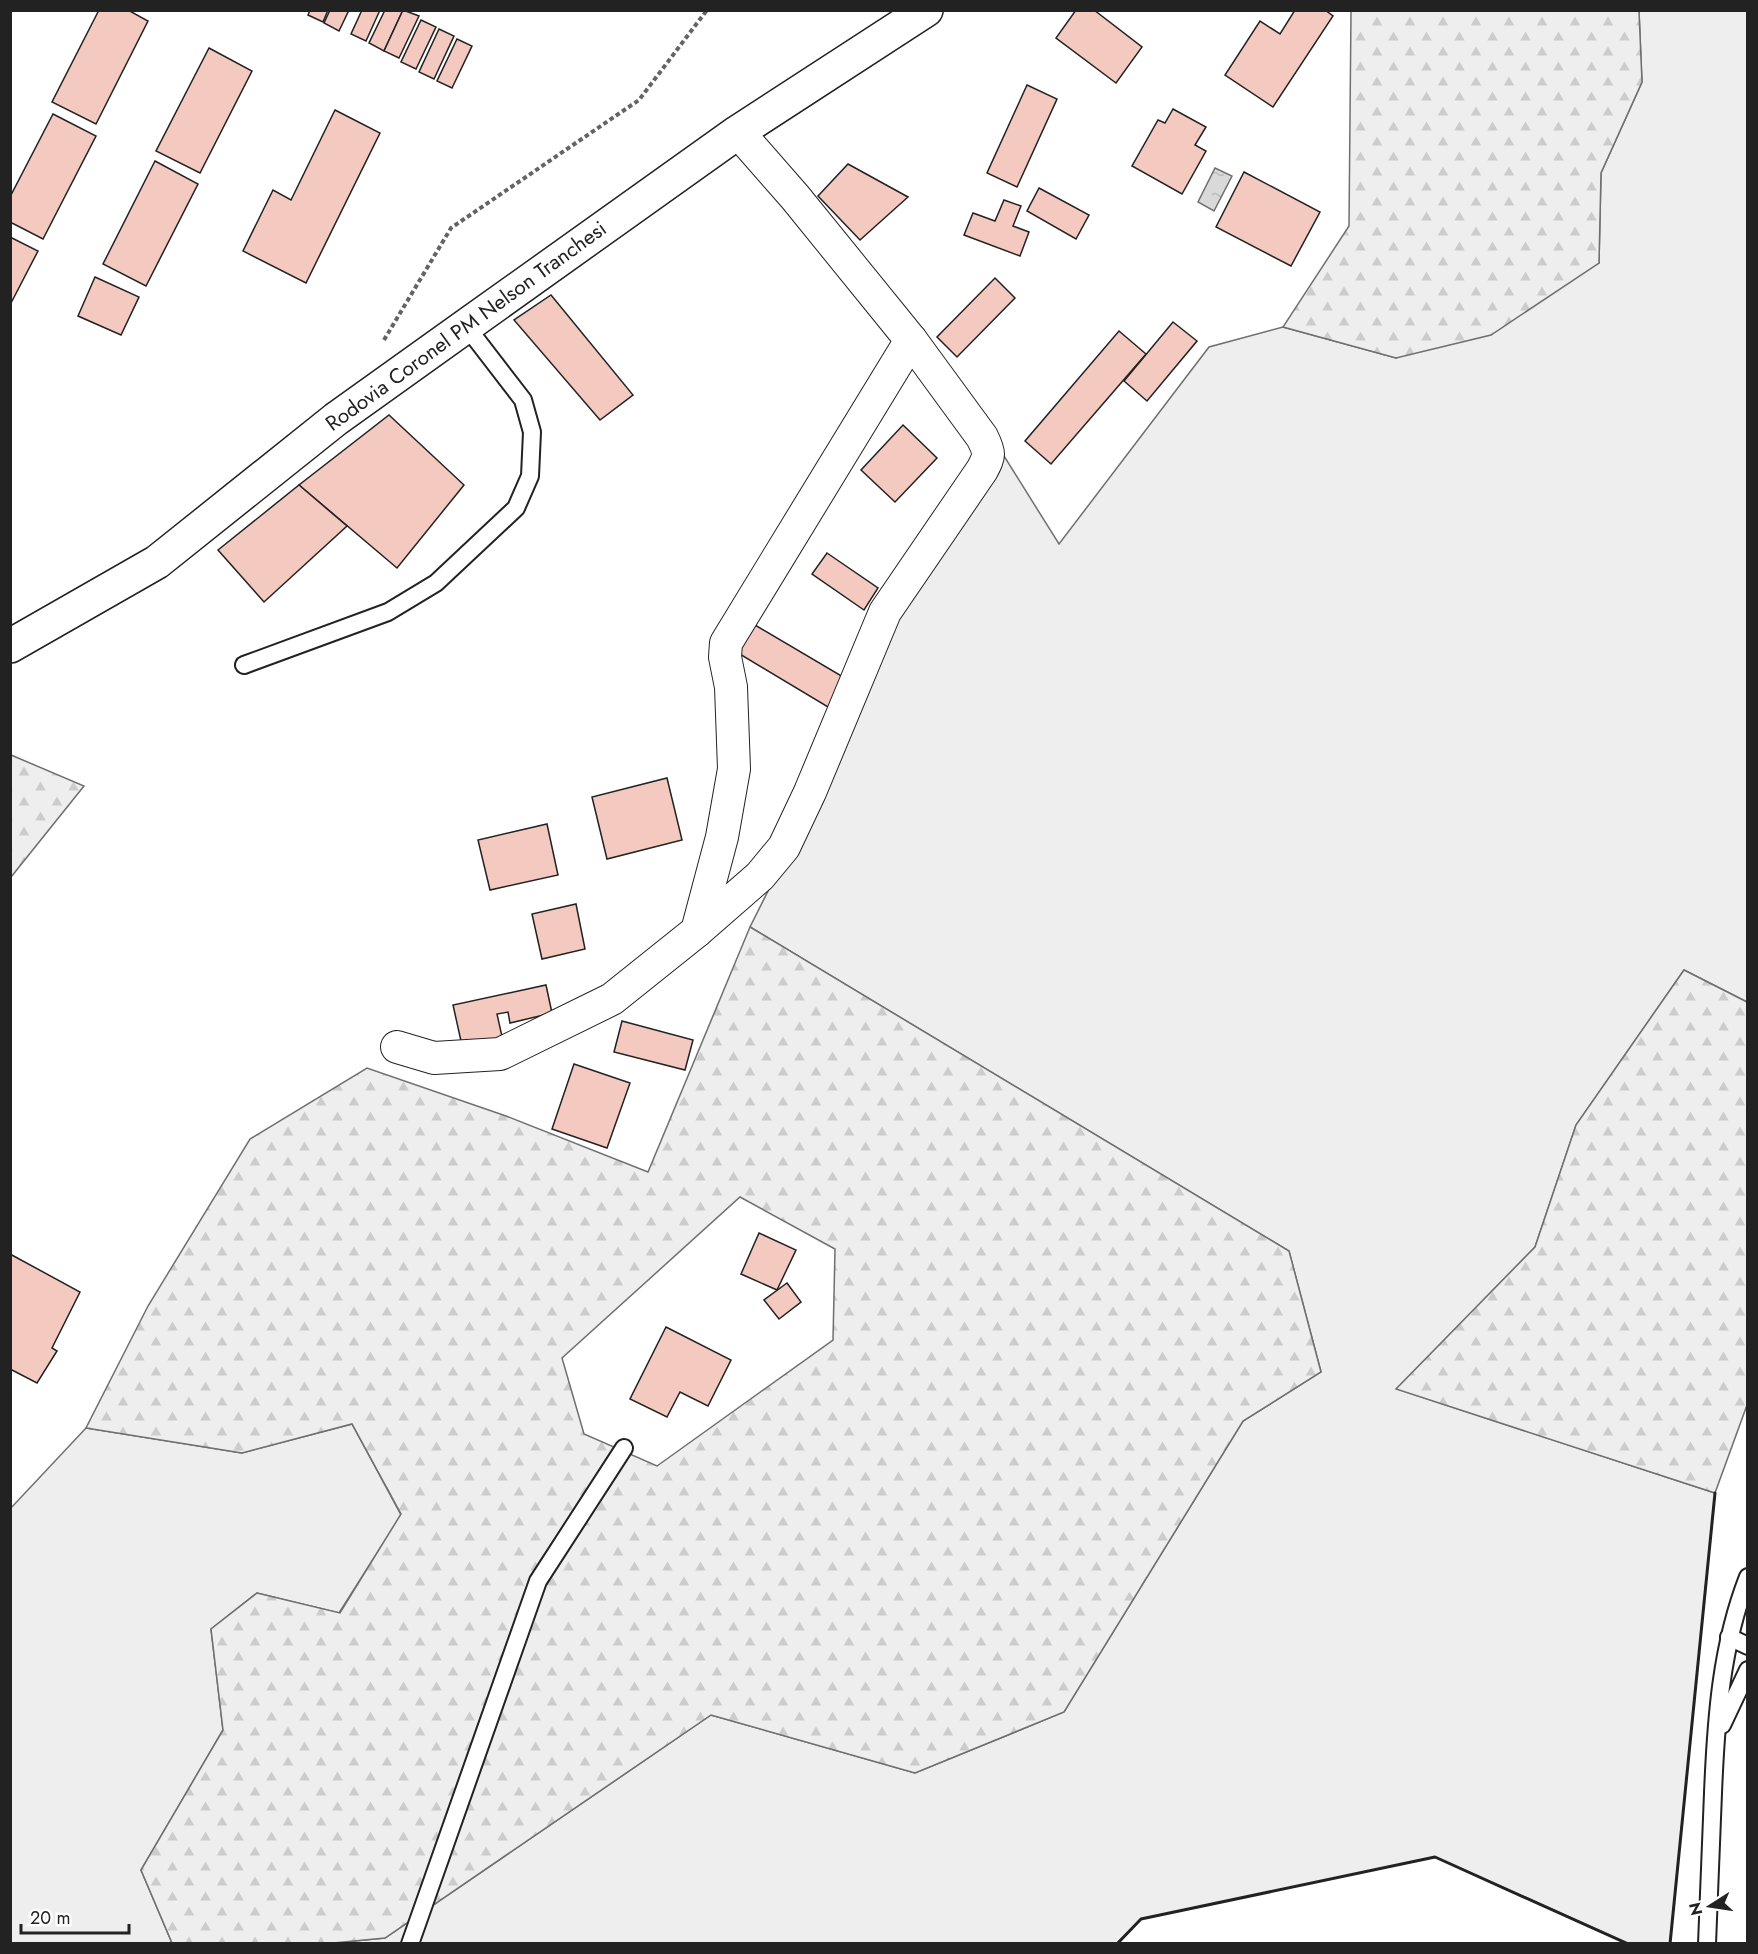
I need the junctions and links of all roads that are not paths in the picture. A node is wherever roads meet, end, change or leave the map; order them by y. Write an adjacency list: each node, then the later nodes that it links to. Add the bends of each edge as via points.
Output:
1 (926, 10): 2 (highway, Rodovia Coronel PM Nelson Tranchesi)
2 (738, 132): 3 (highway, Rodovia Coronel PM Nelson Tranchesi); 4 (street)
3 (466, 326): 5 (highway, Rodovia Coronel PM Nelson Tranchesi, via 336,419 157,562); 6 (lane, via 523,400 532,432 530,476 516,508 436,583 388,612)
4 (911, 340): 7 (street, via 726,643 734,770 722,837); 7 (street, via 982,437 989,452 987,460 885,612 784,847 760,876)
5 (10, 646)
6 (244, 665)
7 (697, 931): 8 (street, via 612,999 500,1054 434,1058)
8 (397, 1047)
9 (624, 1448): 15 (lane, via 538,1581)
10 (1746, 1587): 11 (lane)
11 (1729, 1637): 12 (lane); 14 (lane)
12 (1748, 1646)
13 (1748, 1670): 14 (lane)
14 (1715, 1740): 16 (lane)
15 (410, 1944)
16 (1707, 1944)

